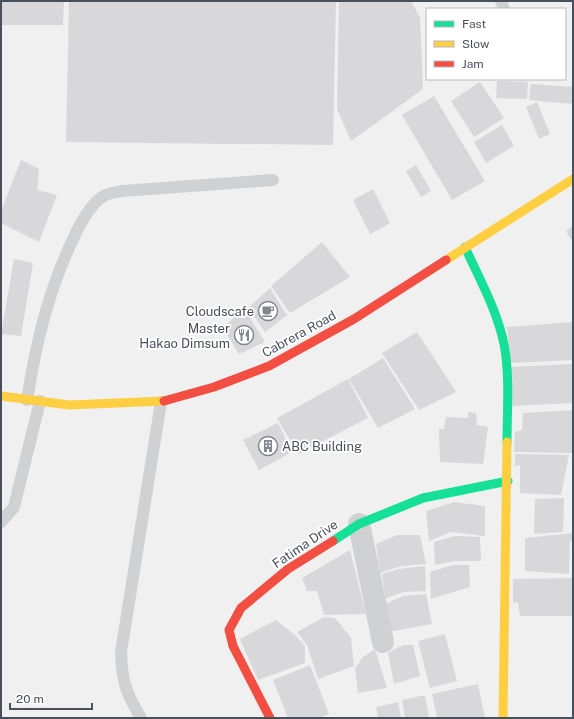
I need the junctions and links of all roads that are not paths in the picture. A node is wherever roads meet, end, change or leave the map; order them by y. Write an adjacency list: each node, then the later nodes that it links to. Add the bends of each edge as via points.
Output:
1 (573, 179): 3 (street, Cabrera Road)
2 (273, 180): 5 (lane, via 122,191 102,196 82,220 62,262 36,342)
3 (465, 247): 7 (street, Cabrera Road, via 354,319 269,366 214,387); 8 (street, via 494,314 505,347)
4 (1, 396): 5 (street, Cabrera Road)
5 (27, 400): 6 (street, Cabrera Road)
6 (40, 401): 7 (street, Cabrera Road, via 70,404); 9 (lane, via 14,507)
7 (161, 402): 12 (lane, via 121,652 122,675)
8 (508, 481): 10 (street, Fatima Drive, via 424,498); 14 (street)
9 (1, 522)
10 (359, 524): 11 (street); 13 (street, Fatima Drive, via 288,569 241,608 229,630 233,646)
11 (383, 642)
12 (141, 718)
13 (270, 718)
14 (503, 718)

